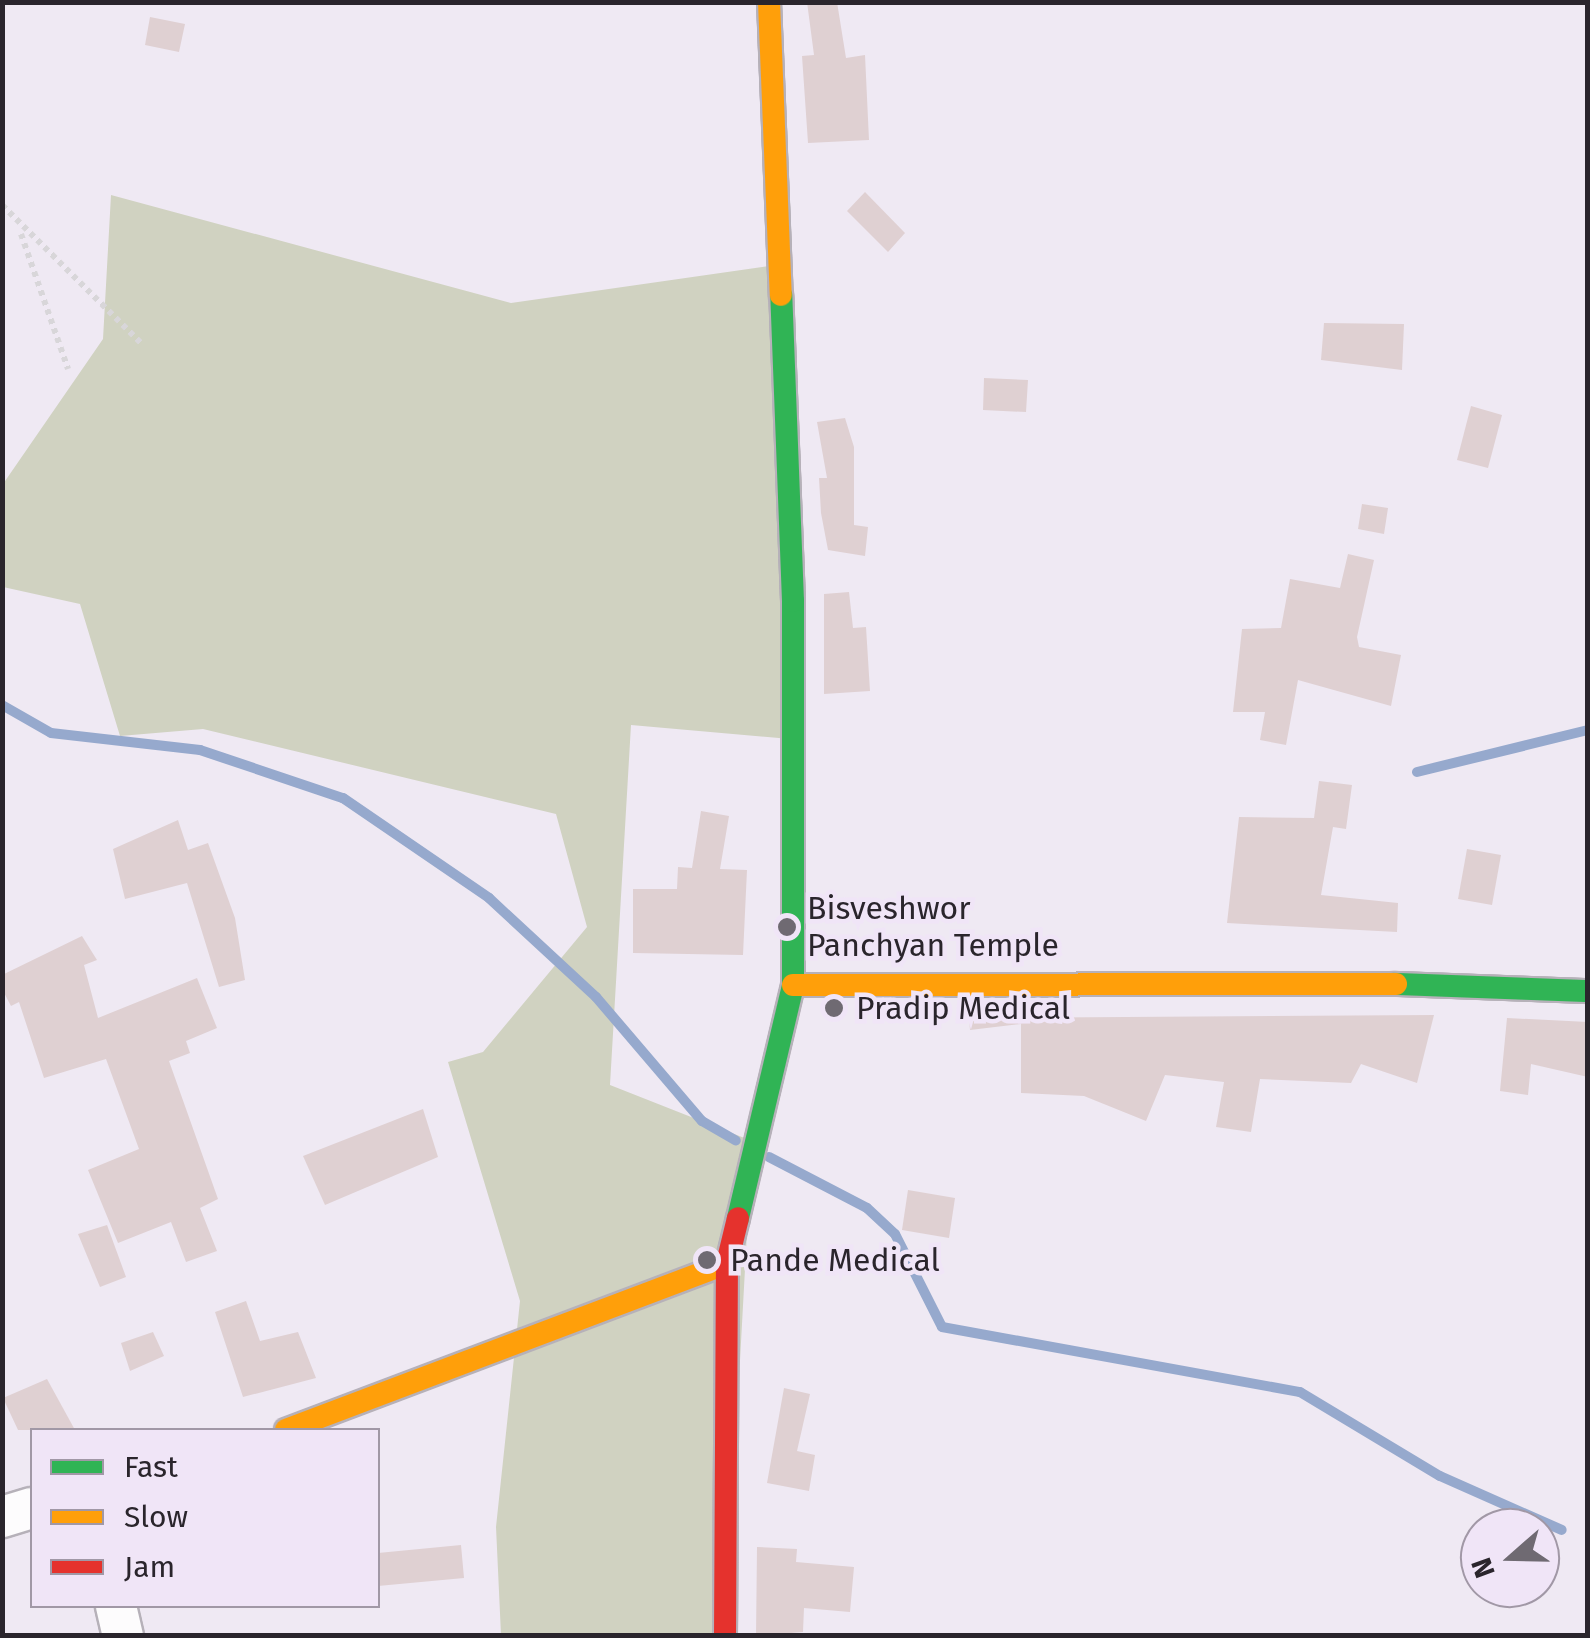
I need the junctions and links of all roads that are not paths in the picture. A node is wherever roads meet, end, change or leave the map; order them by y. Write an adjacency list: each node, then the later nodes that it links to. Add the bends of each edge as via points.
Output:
1 (769, 2): 2 (street, via 793,602)
2 (793, 984): 3 (street, via 1172,990 1430,982); 4 (street)
3 (1588, 991)
4 (726, 1263): 5 (street); 10 (street)
5 (291, 1428)
6 (30, 1509): 7 (street)
7 (2, 1517)
8 (116, 1608): 9 (street)
9 (123, 1636)
10 (726, 1636)

